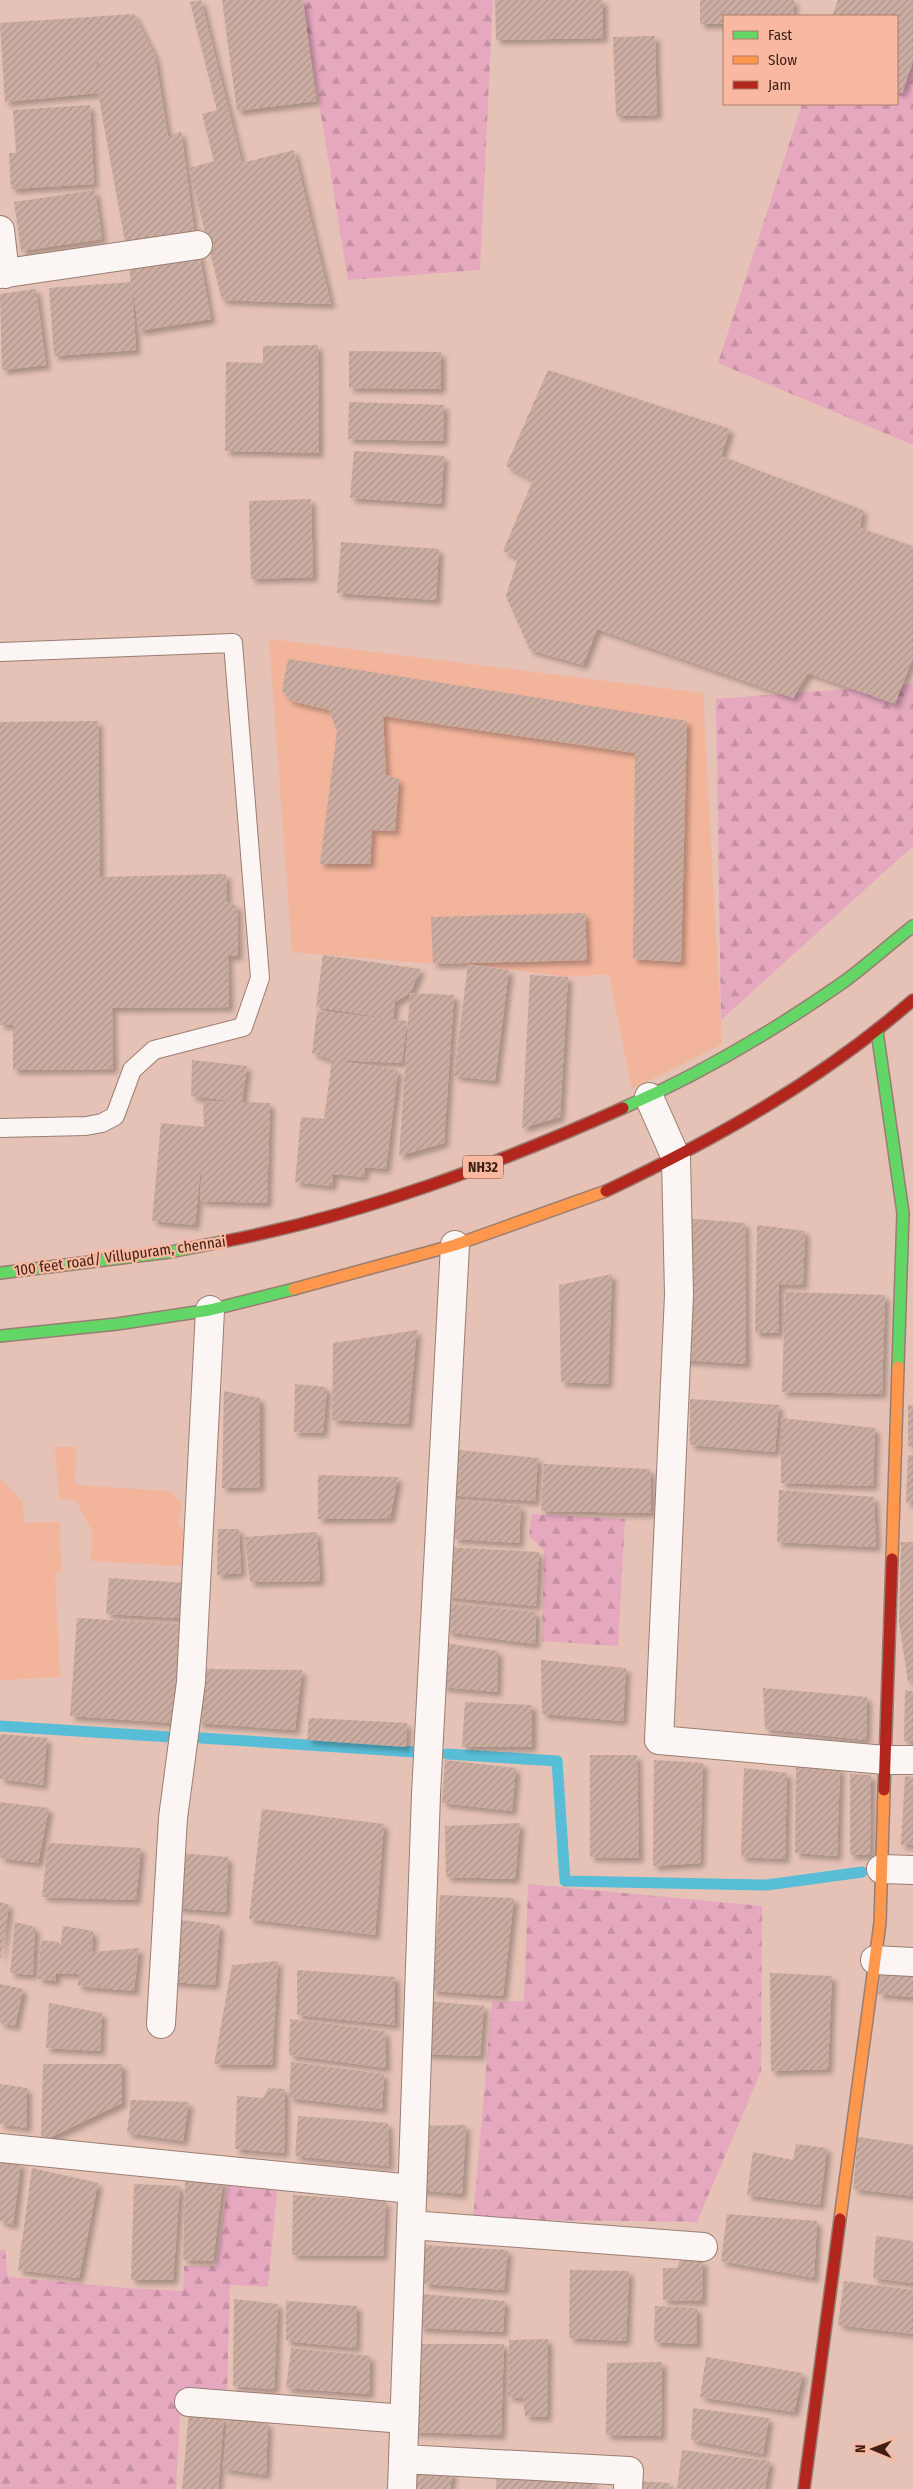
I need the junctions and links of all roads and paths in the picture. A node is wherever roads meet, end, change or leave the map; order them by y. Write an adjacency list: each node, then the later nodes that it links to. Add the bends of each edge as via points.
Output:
1 (0, 230): 3 (street)
2 (198, 245): 3 (street)
3 (3, 274)
4 (0, 652): 9 (lane, via 233,643 260,978 243,1027 154,1050 132,1070 114,1116 102,1123)
5 (913, 926): 8 (main road, 100 feet road/ Villupuram, chennai / NH32, via 846,980 757,1039)
6 (913, 1000): 7 (main road)
7 (877, 1031): 10 (main road, via 804,1084); 15 (main road, via 903,1213)
8 (649, 1097): 10 (street); 12 (main road, 100 feet road/ Villupuram, chennai / NH32, via 514,1156 403,1196 283,1230 170,1252)
9 (0, 1128)
10 (676, 1158): 11 (main road, via 594,1197); 15 (street, via 679,1295 659,1740)
11 (455, 1244): 13 (main road, via 332,1280); 23 (street, via 426,1794)
12 (0, 1273)
13 (210, 1310): 14 (main road); 21 (street, via 192,1682 173,1818)
14 (0, 1336)
15 (885, 1760): 16 (street); 17 (main road)
16 (913, 1760)
17 (882, 1869): 18 (street); 19 (main road)
18 (913, 1870)
19 (875, 1960): 20 (street); 31 (main road)
20 (913, 1962)
21 (161, 2024)
22 (0, 2148): 23 (street)
23 (412, 2189): 24 (street)
24 (411, 2225): 25 (street); 27 (street)
25 (703, 2247)
26 (189, 2402): 27 (street)
27 (404, 2419): 28 (street)
28 (403, 2459): 29 (street); 30 (street, via 629,2470)
29 (402, 2489)
30 (628, 2489)
31 (804, 2489)

